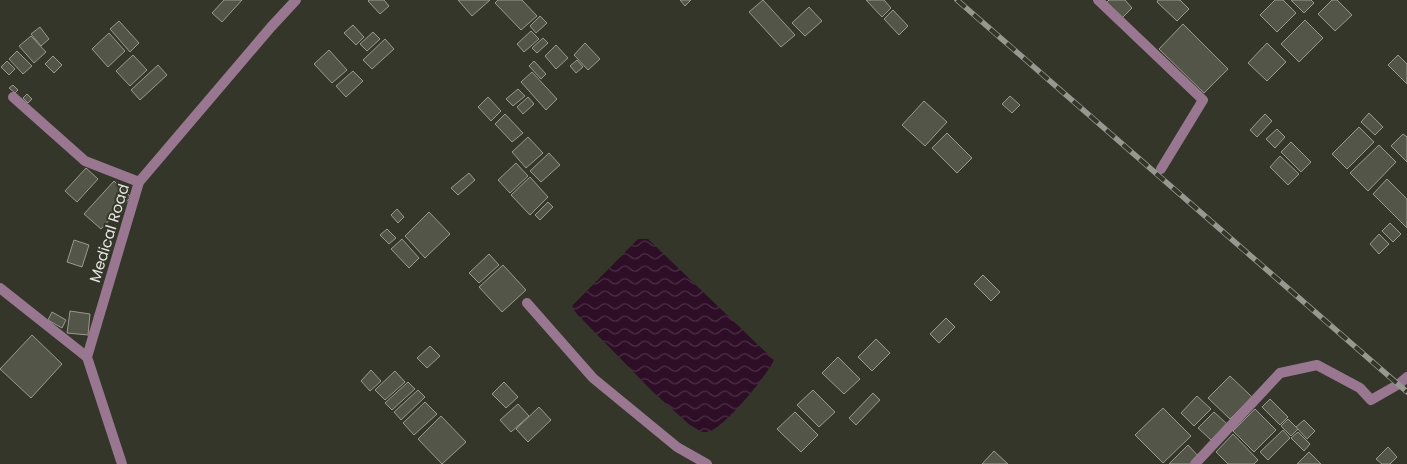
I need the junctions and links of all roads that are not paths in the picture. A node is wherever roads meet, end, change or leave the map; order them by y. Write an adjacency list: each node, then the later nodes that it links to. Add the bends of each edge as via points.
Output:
1 (296, 0): 5 (street, Medical Road)
2 (1098, 0): 4 (street, via 1203,100)
3 (13, 97): 5 (street, via 85,161)
4 (1161, 169)
5 (139, 182): 8 (street, Medical Road)
6 (0, 288): 8 (street)
7 (527, 303): 12 (street, via 593,378 677,447)
8 (87, 357): 11 (street)
9 (1407, 377): 10 (street, via 1371,400 1360,388 1317,365 1280,373)
10 (1203, 456): 13 (street); 14 (street)
11 (122, 464)
12 (707, 464)
13 (1196, 464)
14 (1212, 464)

